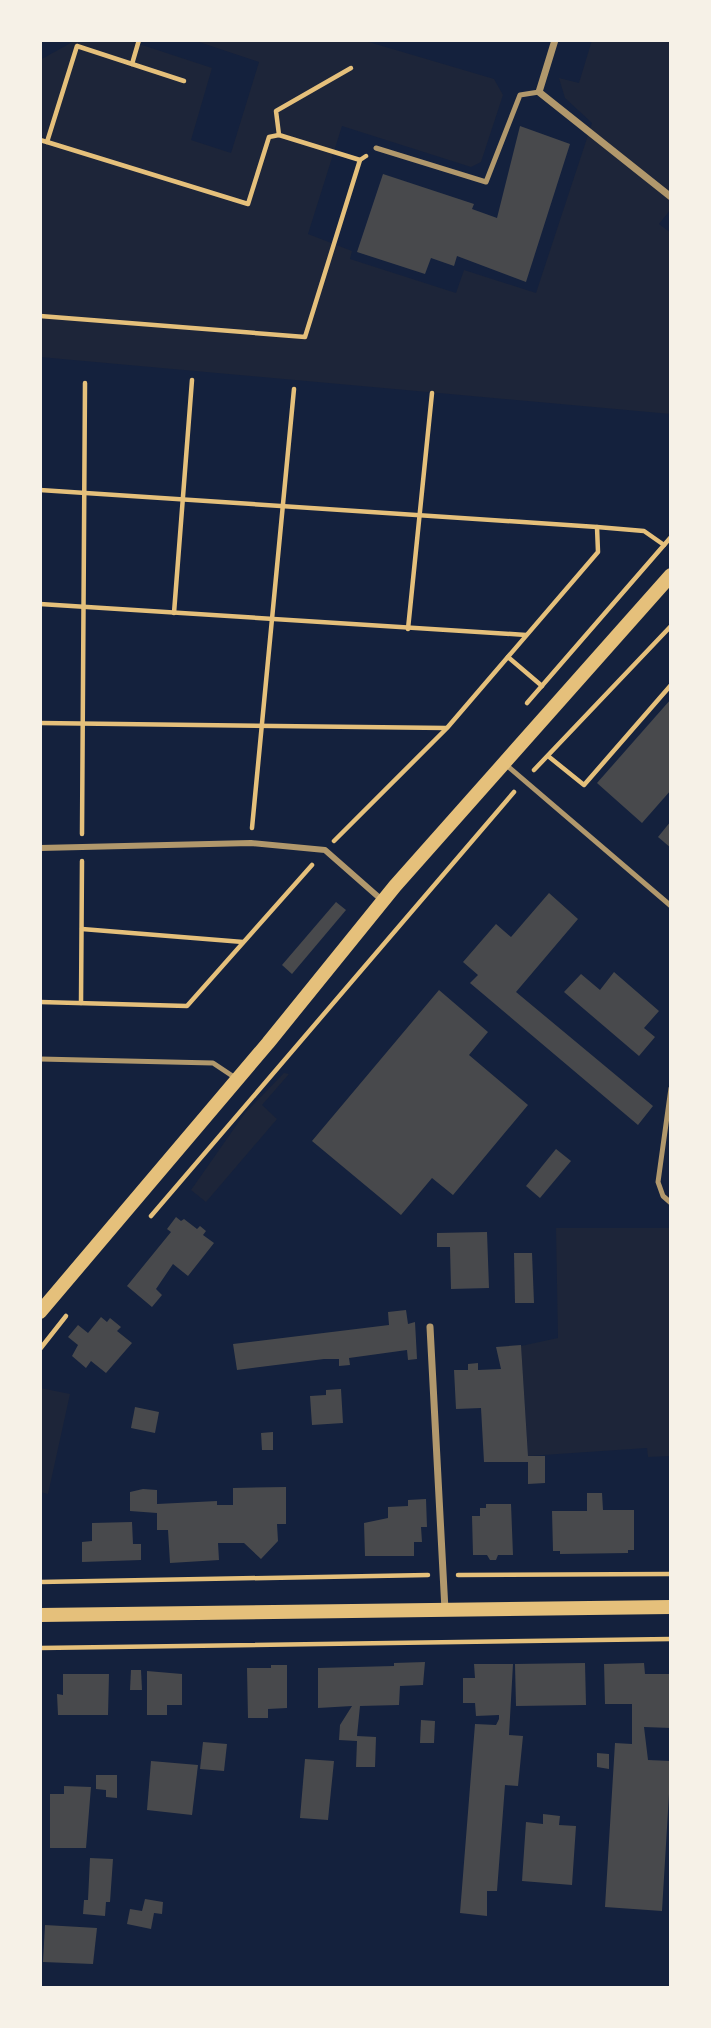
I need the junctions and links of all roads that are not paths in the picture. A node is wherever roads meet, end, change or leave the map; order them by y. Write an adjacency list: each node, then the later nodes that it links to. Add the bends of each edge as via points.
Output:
1 (555, 40): 2 (street)
2 (539, 92): 3 (lane, via 520,95 486,182); 4 (street)
3 (376, 148)
4 (671, 197)
5 (671, 575): 6 (main road)
6 (505, 764): 8 (main road); 9 (lane)
7 (40, 848): 8 (street, via 251,843 325,850)
8 (383, 901): 11 (main road)
9 (671, 906)
10 (40, 1059): 11 (lane, via 213,1063)
11 (237, 1079): 14 (main road)
12 (671, 1088): 13 (lane, via 658,1182)
13 (671, 1203)
14 (40, 1312)
15 (430, 1327): 17 (street)
16 (671, 1608): 17 (main road)
17 (445, 1611): 18 (main road)
18 (40, 1615)

